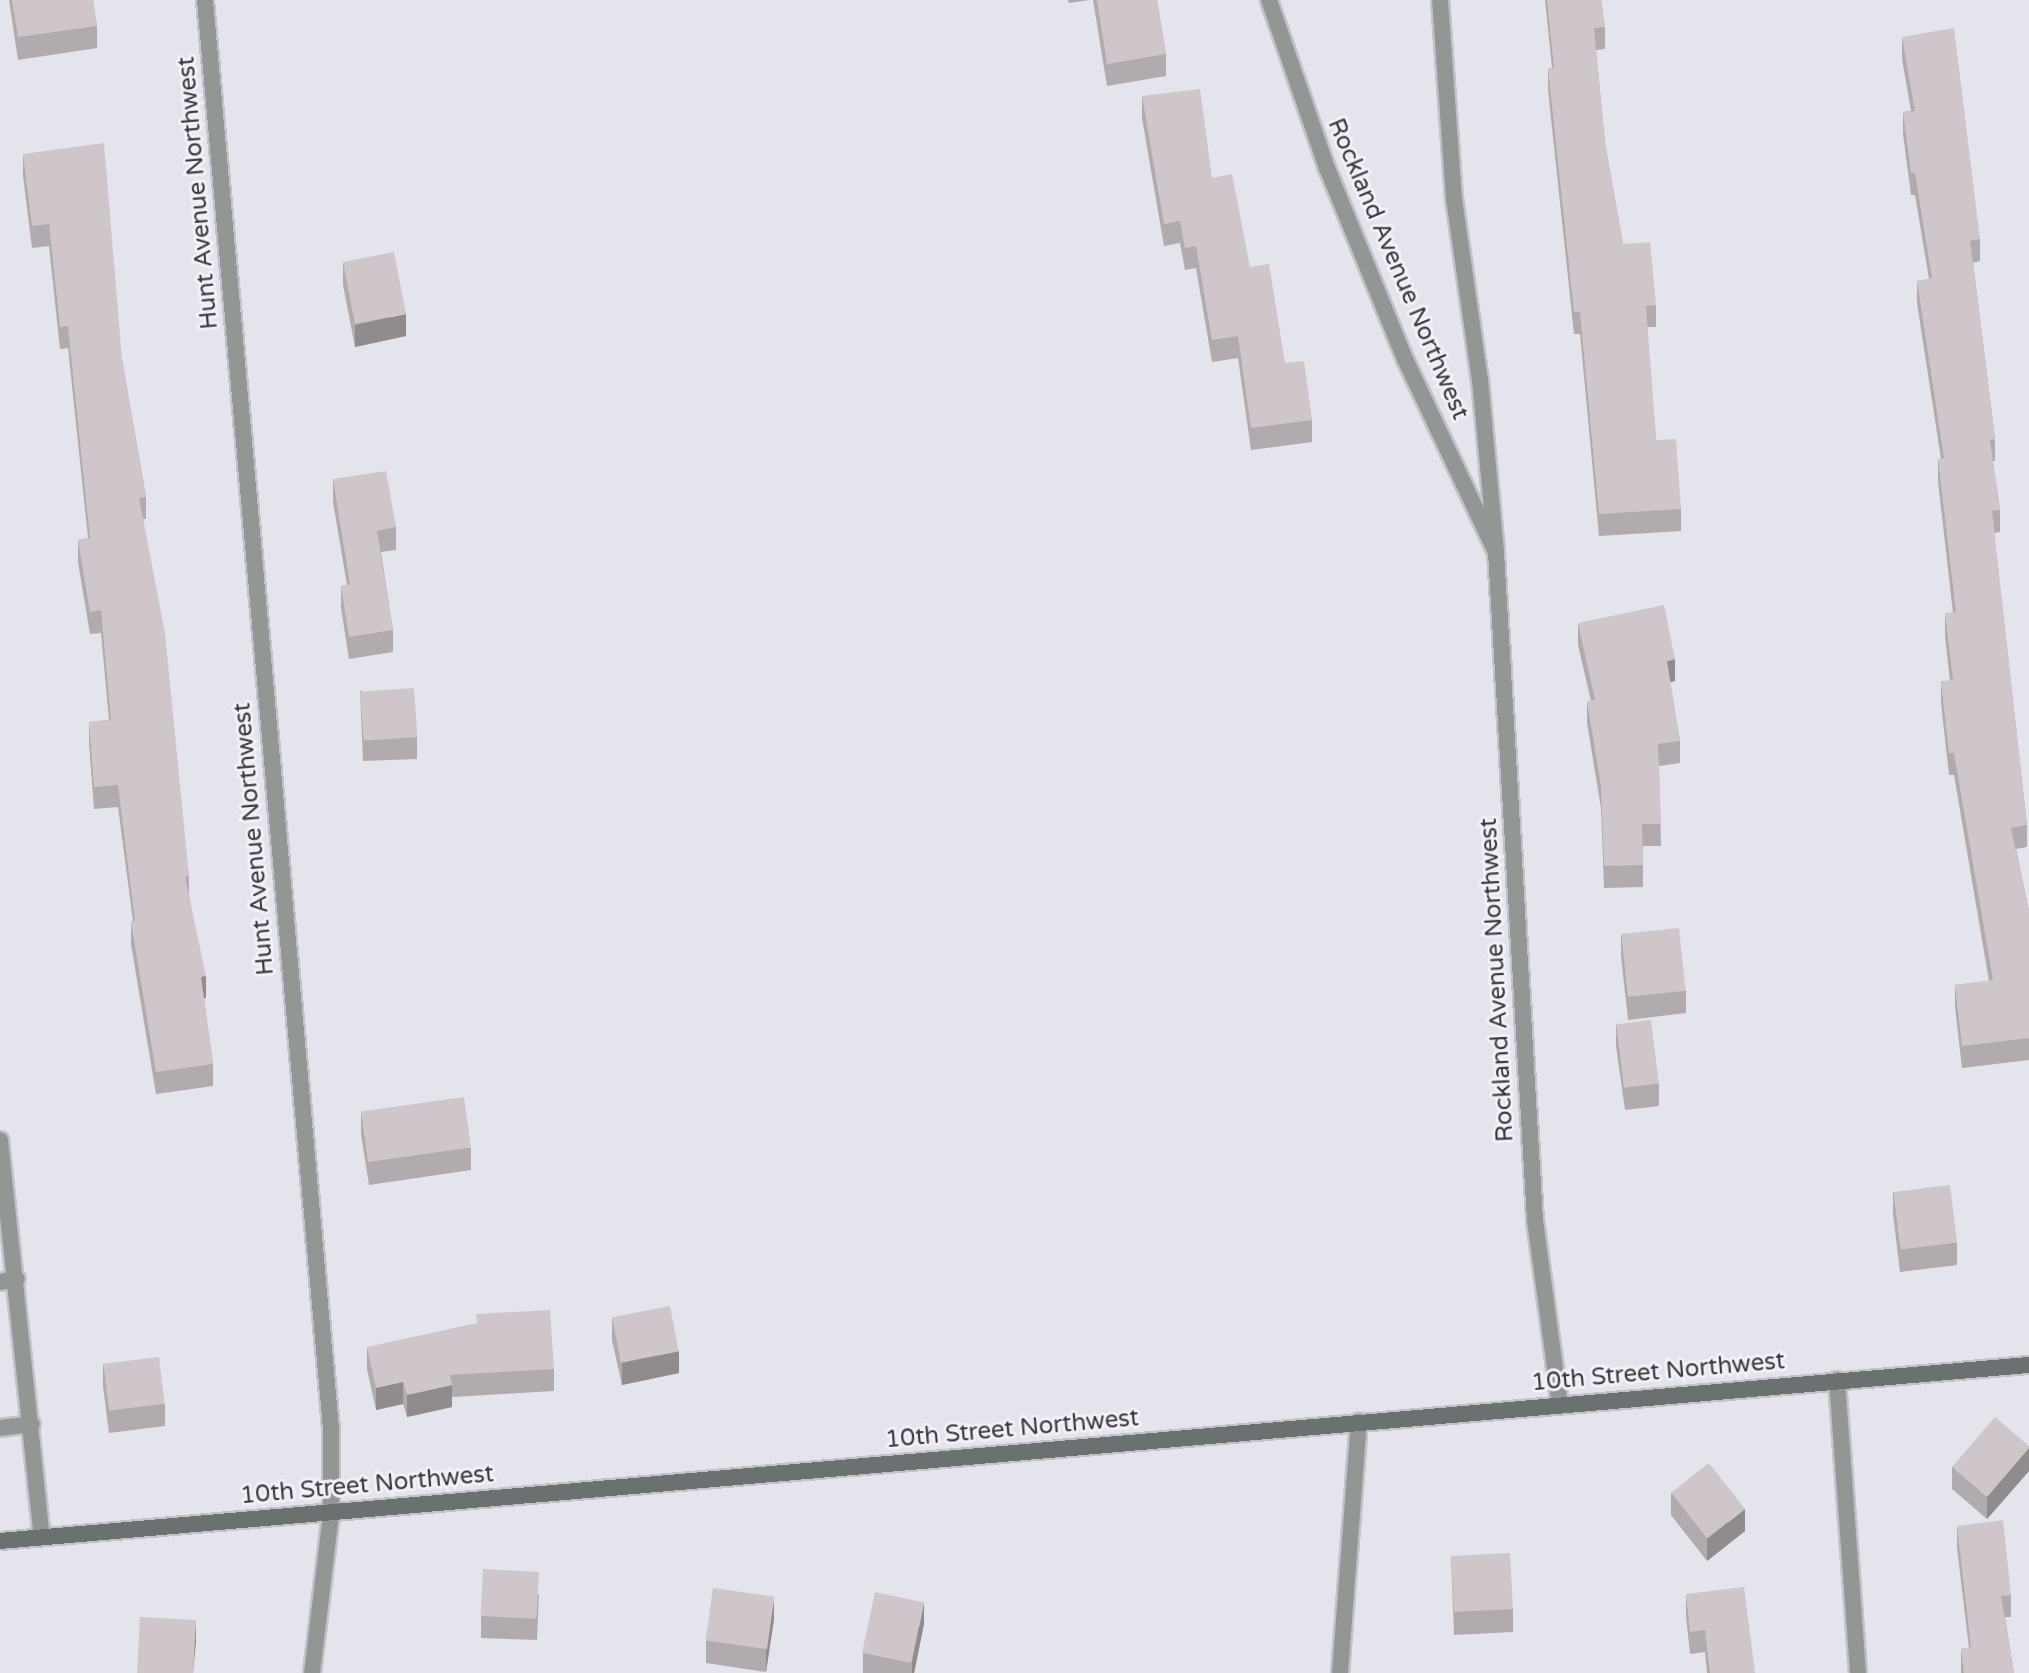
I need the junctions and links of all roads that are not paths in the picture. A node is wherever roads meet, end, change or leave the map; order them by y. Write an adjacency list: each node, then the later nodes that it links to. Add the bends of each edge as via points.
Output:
1 (205, 0): 14 (street, Hunt Avenue Northwest, via 331,1430)
2 (1269, 0): 4 (street, Rockland Avenue Northwest, via 1327,168 1381,301)
3 (1440, 0): 4 (street, Rockland Avenue Northwest, via 1454,199 1480,381)
4 (1496, 552): 10 (street, Rockland Avenue Northwest, via 1535,1220)
5 (0, 1140): 6 (street)
6 (17, 1279): 7 (street); 12 (street)
7 (0, 1282)
8 (2029, 1365): 9 (main road, 10th Street Northwest)
9 (1837, 1380): 10 (main road, 10th Street Northwest); 19 (street)
10 (1560, 1405): 11 (main road, 10th Street Northwest)
11 (1359, 1422): 14 (main road, 10th Street Northwest); 18 (street)
12 (32, 1424): 13 (street); 15 (street)
13 (0, 1428)
14 (331, 1514): 15 (main road, 10th Street Northwest); 17 (street, Hunt Avenue Northwest)
15 (42, 1537): 16 (main road, 10th Street Northwest)
16 (0, 1541)
17 (312, 1673)
18 (1340, 1673)
19 (1858, 1673)

